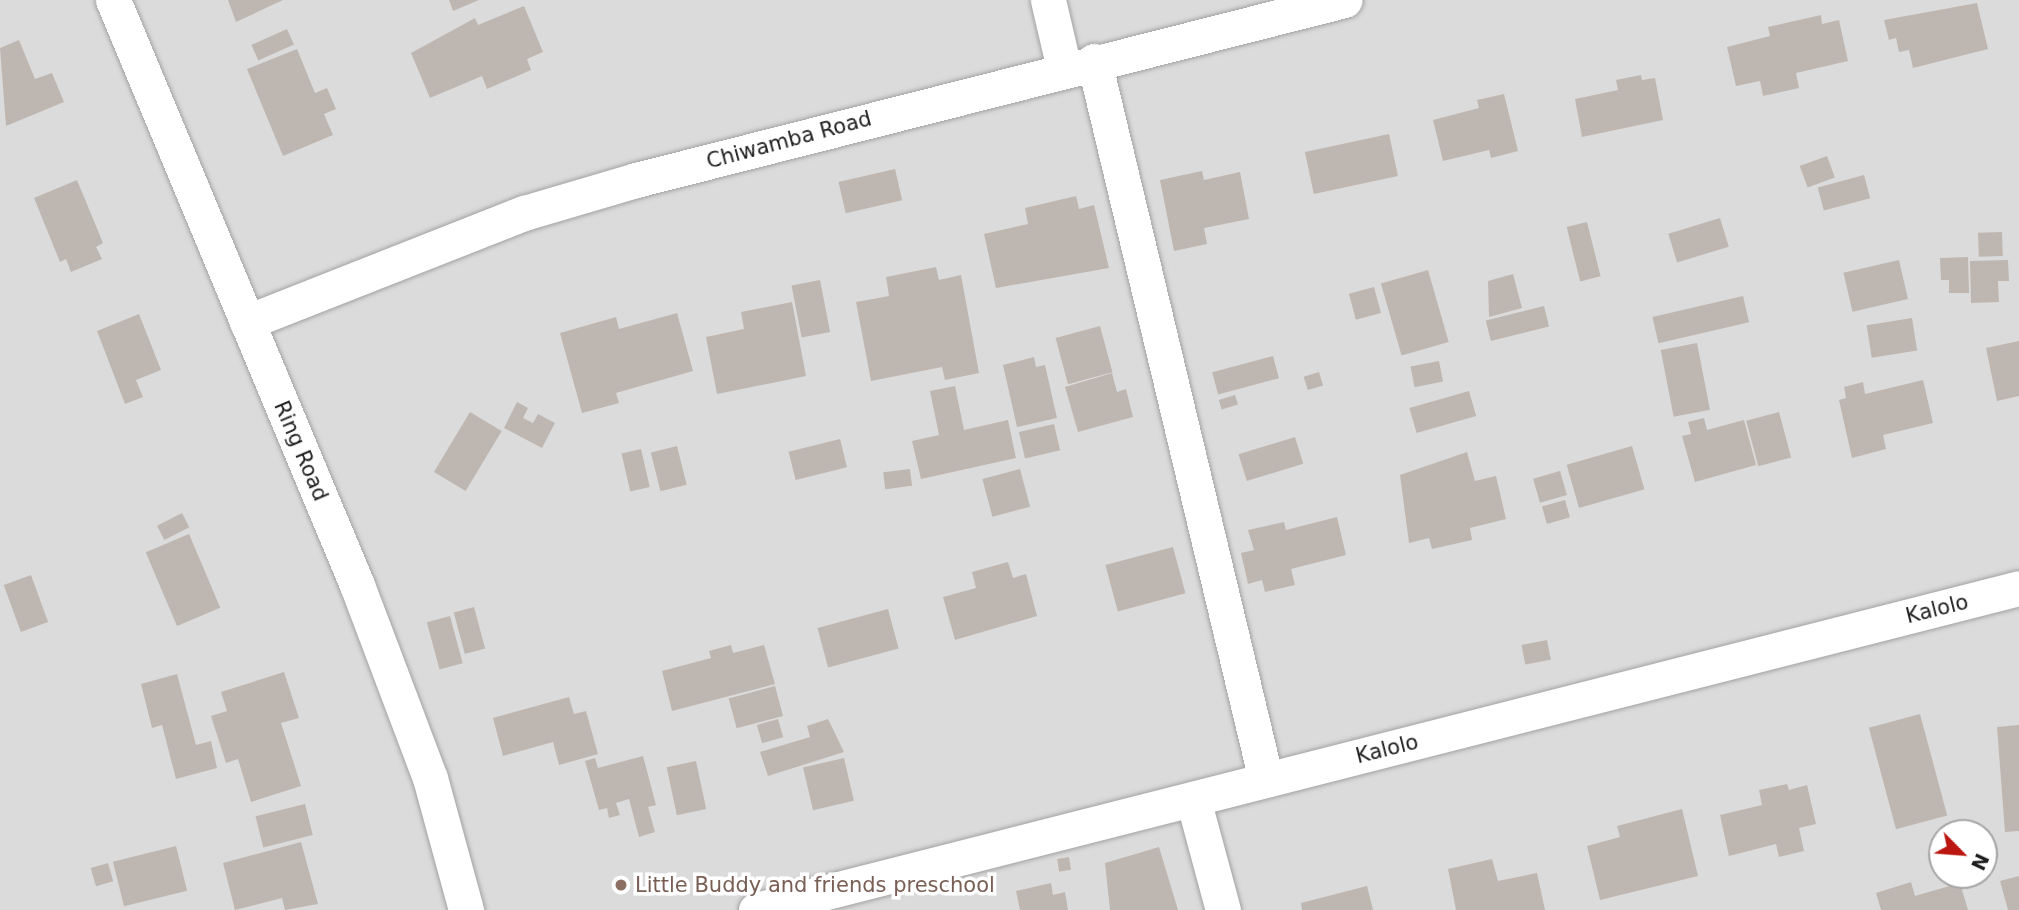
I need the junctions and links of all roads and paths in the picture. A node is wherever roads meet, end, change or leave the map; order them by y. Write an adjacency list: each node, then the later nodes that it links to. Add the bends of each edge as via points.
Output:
1 (113, 0): 5 (street, Ring Road)
2 (1048, 0): 4 (street)
3 (1345, 0): 4 (street, Chiwamba Road)
4 (1079, 65): 5 (street, Chiwamba Road, via 524,213); 7 (street)
5 (247, 322): 9 (street, Ring Road, via 430,778)
6 (2019, 588): 7 (street, Kalolo)
7 (1266, 780): 8 (street, Kalolo)
8 (1193, 799): 10 (street, Kalolo); 11 (street)
9 (466, 910)
10 (756, 910)
11 (1223, 910)

